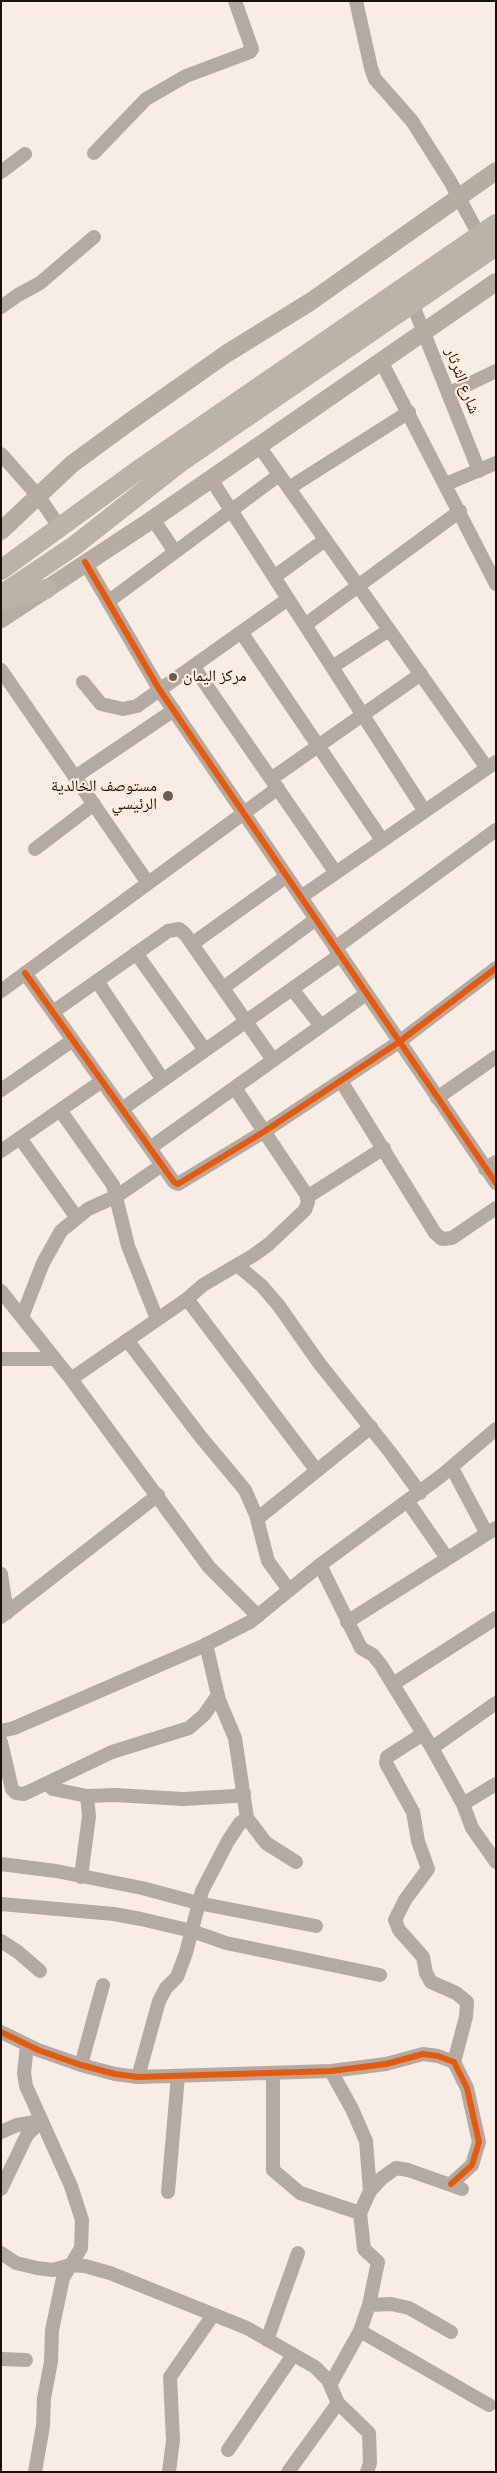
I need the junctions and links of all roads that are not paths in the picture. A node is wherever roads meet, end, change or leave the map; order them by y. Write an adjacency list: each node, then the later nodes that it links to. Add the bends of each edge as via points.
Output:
1 (235, 1): 3 (street, via 252,49 250,52 186,76 146,99)
2 (356, 1): 7 (street, via 375,79 412,120)
3 (94, 153)
4 (25, 154): 6 (street)
5 (496, 171): 7 (main road)
6 (1, 172)
7 (459, 197): 10 (street); 26 (main road, via 310,302 226,354 132,420 72,464)
8 (496, 224): 10 (highway)
9 (94, 237): 13 (street, via 40,283)
10 (487, 241): 12 (highway); 30 (highway, via 137,471)
11 (496, 282): 14 (main road)
12 (412, 303): 14 (street, شارع الثرثار); 40 (highway, via 182,461 74,546)
13 (2, 306)
14 (424, 331): 15 (main road); 17 (street, شارع الثرثار)
15 (381, 361): 18 (street); 19 (main road)
16 (496, 371): 17 (street)
17 (448, 394): 21 (street, شارع الثرثار)
18 (409, 412): 24 (street); 25 (street)
19 (259, 446): 22 (street); 23 (main road)
20 (1, 454): 26 (street)
21 (490, 470): 24 (street)
22 (280, 475): 25 (street); 27 (street)
23 (211, 479): 27 (street); 29 (main road)
24 (446, 484): 28 (street)
25 (288, 488): 32 (street)
26 (39, 497): 30 (street); 31 (main road)
27 (232, 511): 33 (street); 36 (street)
28 (460, 511): 37 (street); 38 (street)
29 (153, 519): 33 (street); 34 (main road)
30 (60, 528): 35 (highway)
31 (1, 531)
32 (325, 540): 36 (street); 38 (street)
33 (175, 552): 43 (street)
34 (85, 562): 39 (main road); 43 (street)
35 (1, 570)
36 (274, 577): 41 (street)
37 (495, 580)
38 (358, 586): 45 (street); 46 (street)
39 (46, 589): 42 (highway); 44 (main road)
40 (1, 595)
41 (288, 599): 45 (street); 47 (street)
42 (1, 601)
43 (109, 601): 53 (street)
44 (1, 619)
45 (305, 625): 49 (street)
46 (389, 630): 49 (street); 51 (street)
47 (241, 632): 48 (street); 56 (street)
48 (193, 666): 53 (street); 59 (street)
49 (332, 668): 55 (street)
50 (1, 670): 58 (street)
51 (421, 674): 55 (street); 57 (street)
52 (83, 682): 53 (street, via 100,704 123,709 137,706)
53 (159, 689): 54 (street)
54 (174, 710): 58 (street); 62 (street)
55 (362, 715): 56 (street); 61 (street)
56 (318, 746): 59 (street); 64 (street)
57 (492, 765): 61 (street)
58 (75, 777): 60 (street)
59 (274, 784): 62 (street); 66 (street)
60 (94, 804): 65 (street); 68 (street)
61 (424, 810): 64 (street)
62 (244, 812): 67 (street); 68 (street)
63 (496, 830): 72 (street)
64 (382, 840): 66 (street)
65 (35, 849)
66 (336, 872): 69 (street)
67 (287, 876): 69 (street); 71 (street)
68 (148, 883): 75 (street)
69 (301, 897): 70 (street)
70 (316, 919): 72 (street); 77 (street)
71 (192, 944): 73 (street, via 182,931 174,929); 77 (street)
72 (338, 951): 78 (street); 80 (street)
73 (136, 953): 76 (street); 86 (street)
74 (496, 968): 85 (street)
75 (25, 973): 79 (street); 81 (street)
76 (97, 981): 81 (street); 89 (street)
77 (223, 988): 82 (street)
78 (292, 989): 82 (street); 83 (street)
79 (1, 991)
80 (366, 994): 83 (street); 85 (street)
81 (53, 1012): 84 (street)
82 (246, 1022): 86 (street); 88 (street)
83 (321, 1026): 88 (street)
84 (73, 1040): 90 (street); 93 (street)
85 (399, 1042): 91 (street); 94 (street)
86 (206, 1050): 89 (street)
87 (496, 1057): 94 (street)
88 (273, 1060): 92 (street)
89 (164, 1080): 96 (street)
90 (102, 1081): 95 (street); 96 (street)
91 (341, 1081): 97 (street); 100 (street)
92 (235, 1088): 97 (street); 99 (street)
93 (1, 1090)
94 (437, 1098): 103 (street)
95 (60, 1110): 98 (street); 105 (street)
96 (122, 1110): 99 (street)
97 (265, 1132): 102 (street, via 182,1184 174,1182); 106 (street)
98 (20, 1138): 101 (street); 108 (street)
99 (150, 1148): 102 (street)
100 (384, 1148): 106 (street); 107 (street, via 432,1229 442,1239 452,1238)
101 (1, 1151)
102 (162, 1165): 105 (street)
103 (490, 1166): 104 (street)
104 (496, 1183)
105 (117, 1196): 108 (street); 113 (street, via 128,1246)
106 (307, 1197): 109 (street, via 303,1213 269,1244)
107 (496, 1208)
108 (76, 1218): 112 (street, via 52,1242)
109 (237, 1264): 111 (street, via 203,1284); 118 (street, via 279,1306)
110 (1, 1291): 112 (street)
111 (187, 1299): 113 (street); 121 (street)
112 (22, 1317): 115 (street)
113 (157, 1319): 114 (street)
114 (127, 1340): 117 (street); 125 (street, via 245,1490)
115 (55, 1359): 116 (street); 117 (street)
116 (1, 1360)
117 (71, 1379): 123 (street)
118 (370, 1427): 121 (street); 122 (street)
119 (496, 1429): 120 (street)
120 (452, 1468): 122 (street); 126 (street)
121 (317, 1470): 125 (street)
122 (420, 1493): 124 (street)
123 (158, 1495): 131 (street); 132 (street, via 209,1567)
124 (408, 1502): 127 (street); 128 (street)
125 (257, 1519): 130 (street, via 268,1561)
126 (491, 1531): 127 (street)
127 (447, 1558): 134 (street)
128 (320, 1564): 130 (street); 134 (street)
129 (1, 1574): 131 (street)
130 (289, 1590): 132 (street)
131 (4, 1615)
132 (258, 1616): 135 (street)
133 (496, 1618): 136 (street)
134 (347, 1622): 136 (street, via 361,1648 373,1655)
135 (206, 1644): 137 (street); 139 (street)
136 (393, 1684): 140 (street)
137 (218, 1695): 143 (street, via 204,1715 189,1728 112,1752); 145 (street, via 235,1738)
138 (496, 1703): 142 (street)
139 (1, 1731)
140 (423, 1734): 142 (street); 163 (street, via 387,1757 386,1763 413,1812 418,1841 428,1869 395,1920 399,1930 423,1957 431,1982 456,1993 467,2002)
141 (1, 1742): 143 (street, via 12,1789 16,1793 24,1794)
142 (432, 1748): 147 (street)
143 (46, 1784): 146 (street, via 53,1789)
144 (496, 1784): 147 (street)
145 (244, 1793): 146 (street, via 182,1799); 148 (street)
146 (87, 1796): 152 (street, via 89,1816)
147 (463, 1804): 149 (street, via 472,1828)
148 (247, 1818): 150 (street, via 266,1843); 153 (street, via 228,1841)
149 (496, 1861)
150 (296, 1862)
151 (1, 1864): 152 (street)
152 (81, 1877): 153 (street)
153 (198, 1903): 155 (street); 156 (street)
154 (1, 1904): 156 (street, via 114,1914)
155 (316, 1926)
156 (192, 1931): 159 (street, via 226,1943); 168 (street, via 177,1977 159,2001)
157 (1, 1941): 158 (street)
158 (40, 1971)
159 (380, 1975)
160 (104, 1985): 164 (street)
161 (1, 2032): 162 (street)
162 (28, 2045): 164 (street); 169 (street, via 25,2079)
163 (454, 2062): 165 (street, via 424,2054 386,2064); 172 (street, via 467,2088 479,2142 472,2165 456,2186 396,2168)
164 (81, 2065): 168 (street)
165 (330, 2071): 166 (street); 172 (street, via 366,2141)
166 (273, 2073): 167 (street); 174 (street, via 273,2170 300,2193)
167 (178, 2076): 168 (street); 173 (street)
168 (138, 2077)
169 (41, 2121): 170 (street, via 17,2125); 171 (street, via 27,2135); 177 (street, via 71,2186 82,2220 81,2248)
170 (1, 2132)
171 (1, 2189)
172 (370, 2190): 174 (street)
173 (168, 2192)
174 (360, 2214): 178 (street, via 364,2249 378,2262)
175 (1, 2253): 177 (street, via 16,2263 37,2268 53,2270)
176 (298, 2253): 182 (street)
177 (70, 2265): 179 (street, via 110,2272); 190 (street, via 60,2290 52,2330 51,2362)
178 (369, 2305): 180 (street); 181 (street, via 390,2304 409,2308)
179 (212, 2315): 182 (street, via 247,2328); 191 (street, via 170,2377 172,2440)
180 (360, 2331): 186 (street); 188 (street)
181 (451, 2332)
182 (267, 2340): 183 (street)
183 (293, 2355): 186 (street, via 315,2367); 189 (street)
184 (1, 2359): 185 (street)
185 (26, 2360)
186 (330, 2385): 187 (street)
187 (338, 2403): 192 (street); 193 (street, via 369,2433 370,2463)
188 (490, 2404)
189 (228, 2450)
190 (35, 2472)
191 (169, 2472)
192 (288, 2472)
193 (367, 2472)

